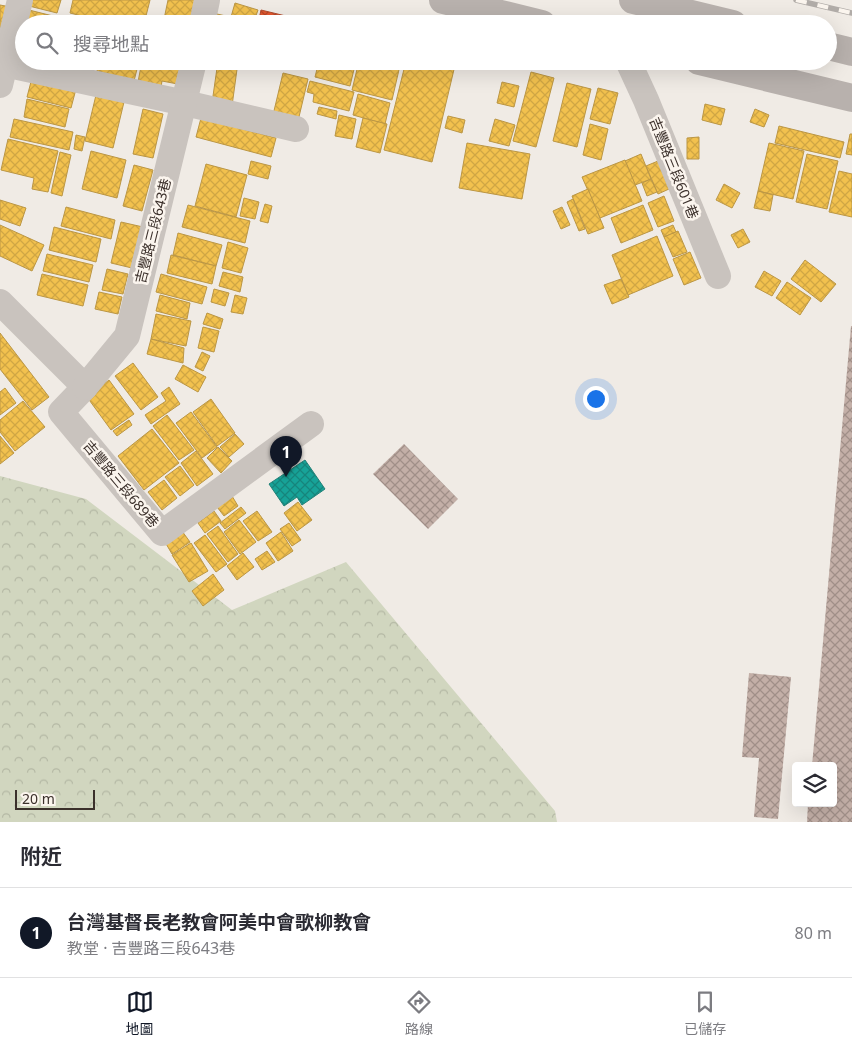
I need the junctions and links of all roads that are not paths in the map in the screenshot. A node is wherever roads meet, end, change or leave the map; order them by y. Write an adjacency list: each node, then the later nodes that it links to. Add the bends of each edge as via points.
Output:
1 (20, 0): 5 (street)
2 (207, 0): 6 (street)
3 (443, 0): 7 (main road)
4 (634, 0): 8 (main road)
5 (16, 15)
6 (204, 15)
7 (505, 15)
8 (696, 15)
9 (15, 21): 15 (street)
10 (837, 48): 11 (main road)
11 (852, 52)
12 (192, 70): 17 (street, 吉豐路三段643巷)
13 (632, 70): 19 (street, 吉豐路三段601巷)
14 (736, 70): 16 (main road)
15 (2, 75): 17 (street)
16 (852, 98)
17 (185, 103): 18 (street); 21 (street, 吉豐路三段643巷, via 127,336)
18 (296, 129)
19 (718, 276)
20 (0, 302): 21 (street)
21 (85, 387): 22 (street, 吉豐路三段689巷, via 61,412 162,534)
22 (311, 424)

